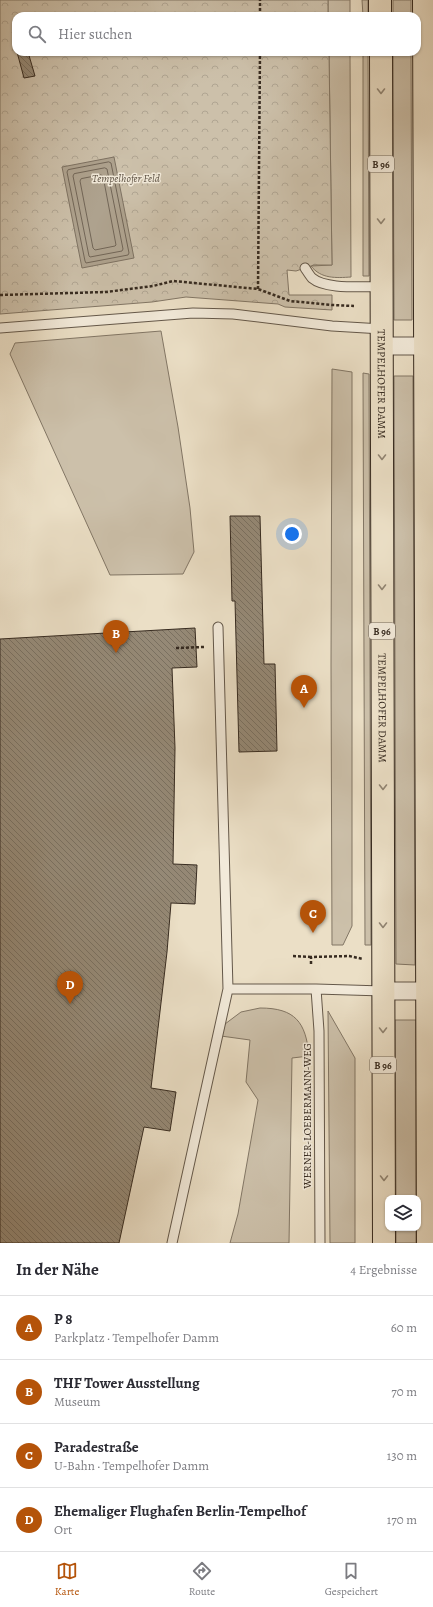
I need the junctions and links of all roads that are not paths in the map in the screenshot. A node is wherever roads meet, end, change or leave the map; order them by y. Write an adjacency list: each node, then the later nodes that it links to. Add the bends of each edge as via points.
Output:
1 (380, 0): 3 (main road)
2 (424, 0): 9 (main road)
3 (380, 12)
4 (381, 56): 6 (main road, TEMPELHOFER DAMM / B 96, one-way to 6)
5 (305, 268): 6 (lane, via 312,278 331,286)
6 (381, 287): 8 (main road, TEMPELHOFER DAMM / B 96)
7 (0, 328): 8 (lane, via 193,313 233,314 332,326)
8 (381, 337): 9 (street); 13 (main road, TEMPELHOFER DAMM / B 96, one-way to 13)
9 (429, 346): 14 (main road)
10 (218, 627): 11 (lane)
11 (228, 989): 12 (lane); 15 (lane)
12 (316, 989): 13 (lane); 16 (lane, WERNER-LOEBERMANN-WEG, via 319,1031)
13 (383, 991): 14 (street); 17 (main road, TEMPELHOFER DAMM / B 96, one-way to 17)
14 (430, 991): 18 (main road)
15 (172, 1243)
16 (320, 1243)
17 (384, 1243)
18 (428, 1243)

